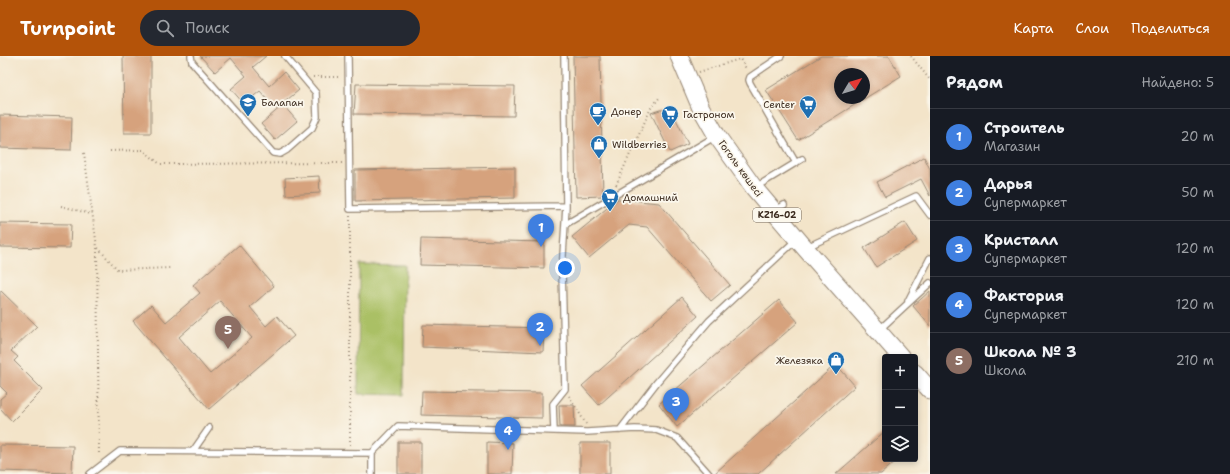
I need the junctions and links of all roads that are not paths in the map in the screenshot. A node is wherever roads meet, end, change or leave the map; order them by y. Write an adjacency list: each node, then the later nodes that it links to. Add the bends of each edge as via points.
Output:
1 (191, 56): 2 (lane, via 192,62 272,153 280,154 312,128 317,117 316,93)
2 (285, 56)
3 (348, 56): 11 (lane, via 350,209)
4 (564, 56): 11 (lane)
5 (680, 56): 7 (main road, Гоголь көшесі / KZ16-02, via 701,108)
6 (781, 56): 9 (lane, via 749,80)
7 (717, 136): 10 (main road, Гоголь көшесі / KZ16-02); 13 (lane)
8 (802, 159): 9 (lane)
9 (796, 163): 10 (lane)
10 (754, 188): 14 (main road, Гоголь көшесі / KZ16-02, via 779,208)
11 (566, 206): 13 (lane)
12 (930, 215): 14 (lane, via 916,196)
13 (566, 224): 24 (lane, via 562,272 565,389 553,404)
14 (801, 244): 18 (main road, Гоголь көшесі / KZ16-02); 23 (lane, via 709,322)
15 (930, 258): 17 (lane)
16 (930, 283): 17 (lane)
17 (906, 305): 18 (lane)
18 (878, 331): 19 (main road, Гоголь көшесі / KZ16-02)
19 (898, 354)
20 (918, 376): 21 (main road)
21 (930, 390)
22 (208, 428): 25 (lane)
23 (620, 430): 24 (lane); 29 (lane, via 656,430 676,438)
24 (554, 431): 26 (lane, via 398,426)
25 (193, 452): 26 (lane); 27 (lane, via 120,451)
26 (372, 453): 28 (lane)
27 (90, 474)
28 (372, 474)
29 (709, 474)

